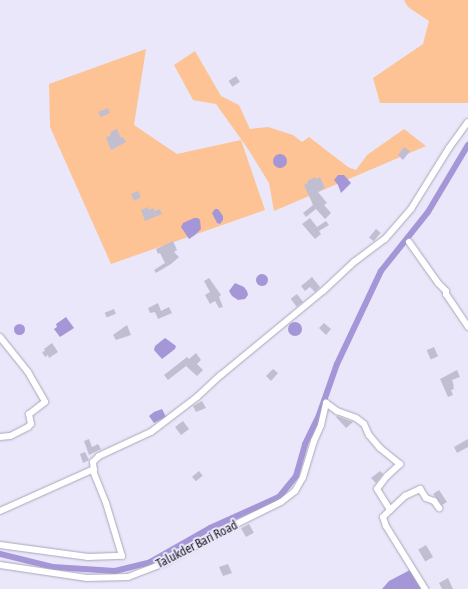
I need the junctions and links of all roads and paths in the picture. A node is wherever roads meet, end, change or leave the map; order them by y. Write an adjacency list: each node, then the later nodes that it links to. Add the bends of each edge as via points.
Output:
1 (468, 122): 6 (street, via 411,209 385,239 354,262 197,397 151,432 99,456 93,462)
2 (409, 242): 3 (street, via 446,291)
3 (468, 327)
4 (0, 337): 5 (street, via 28,372 45,402 29,414 31,424 28,427 10,436)
5 (0, 437)
6 (94, 469): 9 (street); 10 (street, via 122,556 88,557)
7 (439, 508): 8 (street, via 434,501 426,498 420,489 405,496)
8 (390, 510): 11 (street, Talukder Bari Road, via 377,489 400,464 380,448 364,424 356,418 337,412 326,403 321,425 295,491 280,502 164,563 128,577 87,578); 12 (street, via 383,517 386,526)
9 (0, 511)
10 (0, 544)
11 (0, 564)
12 (425, 589)

